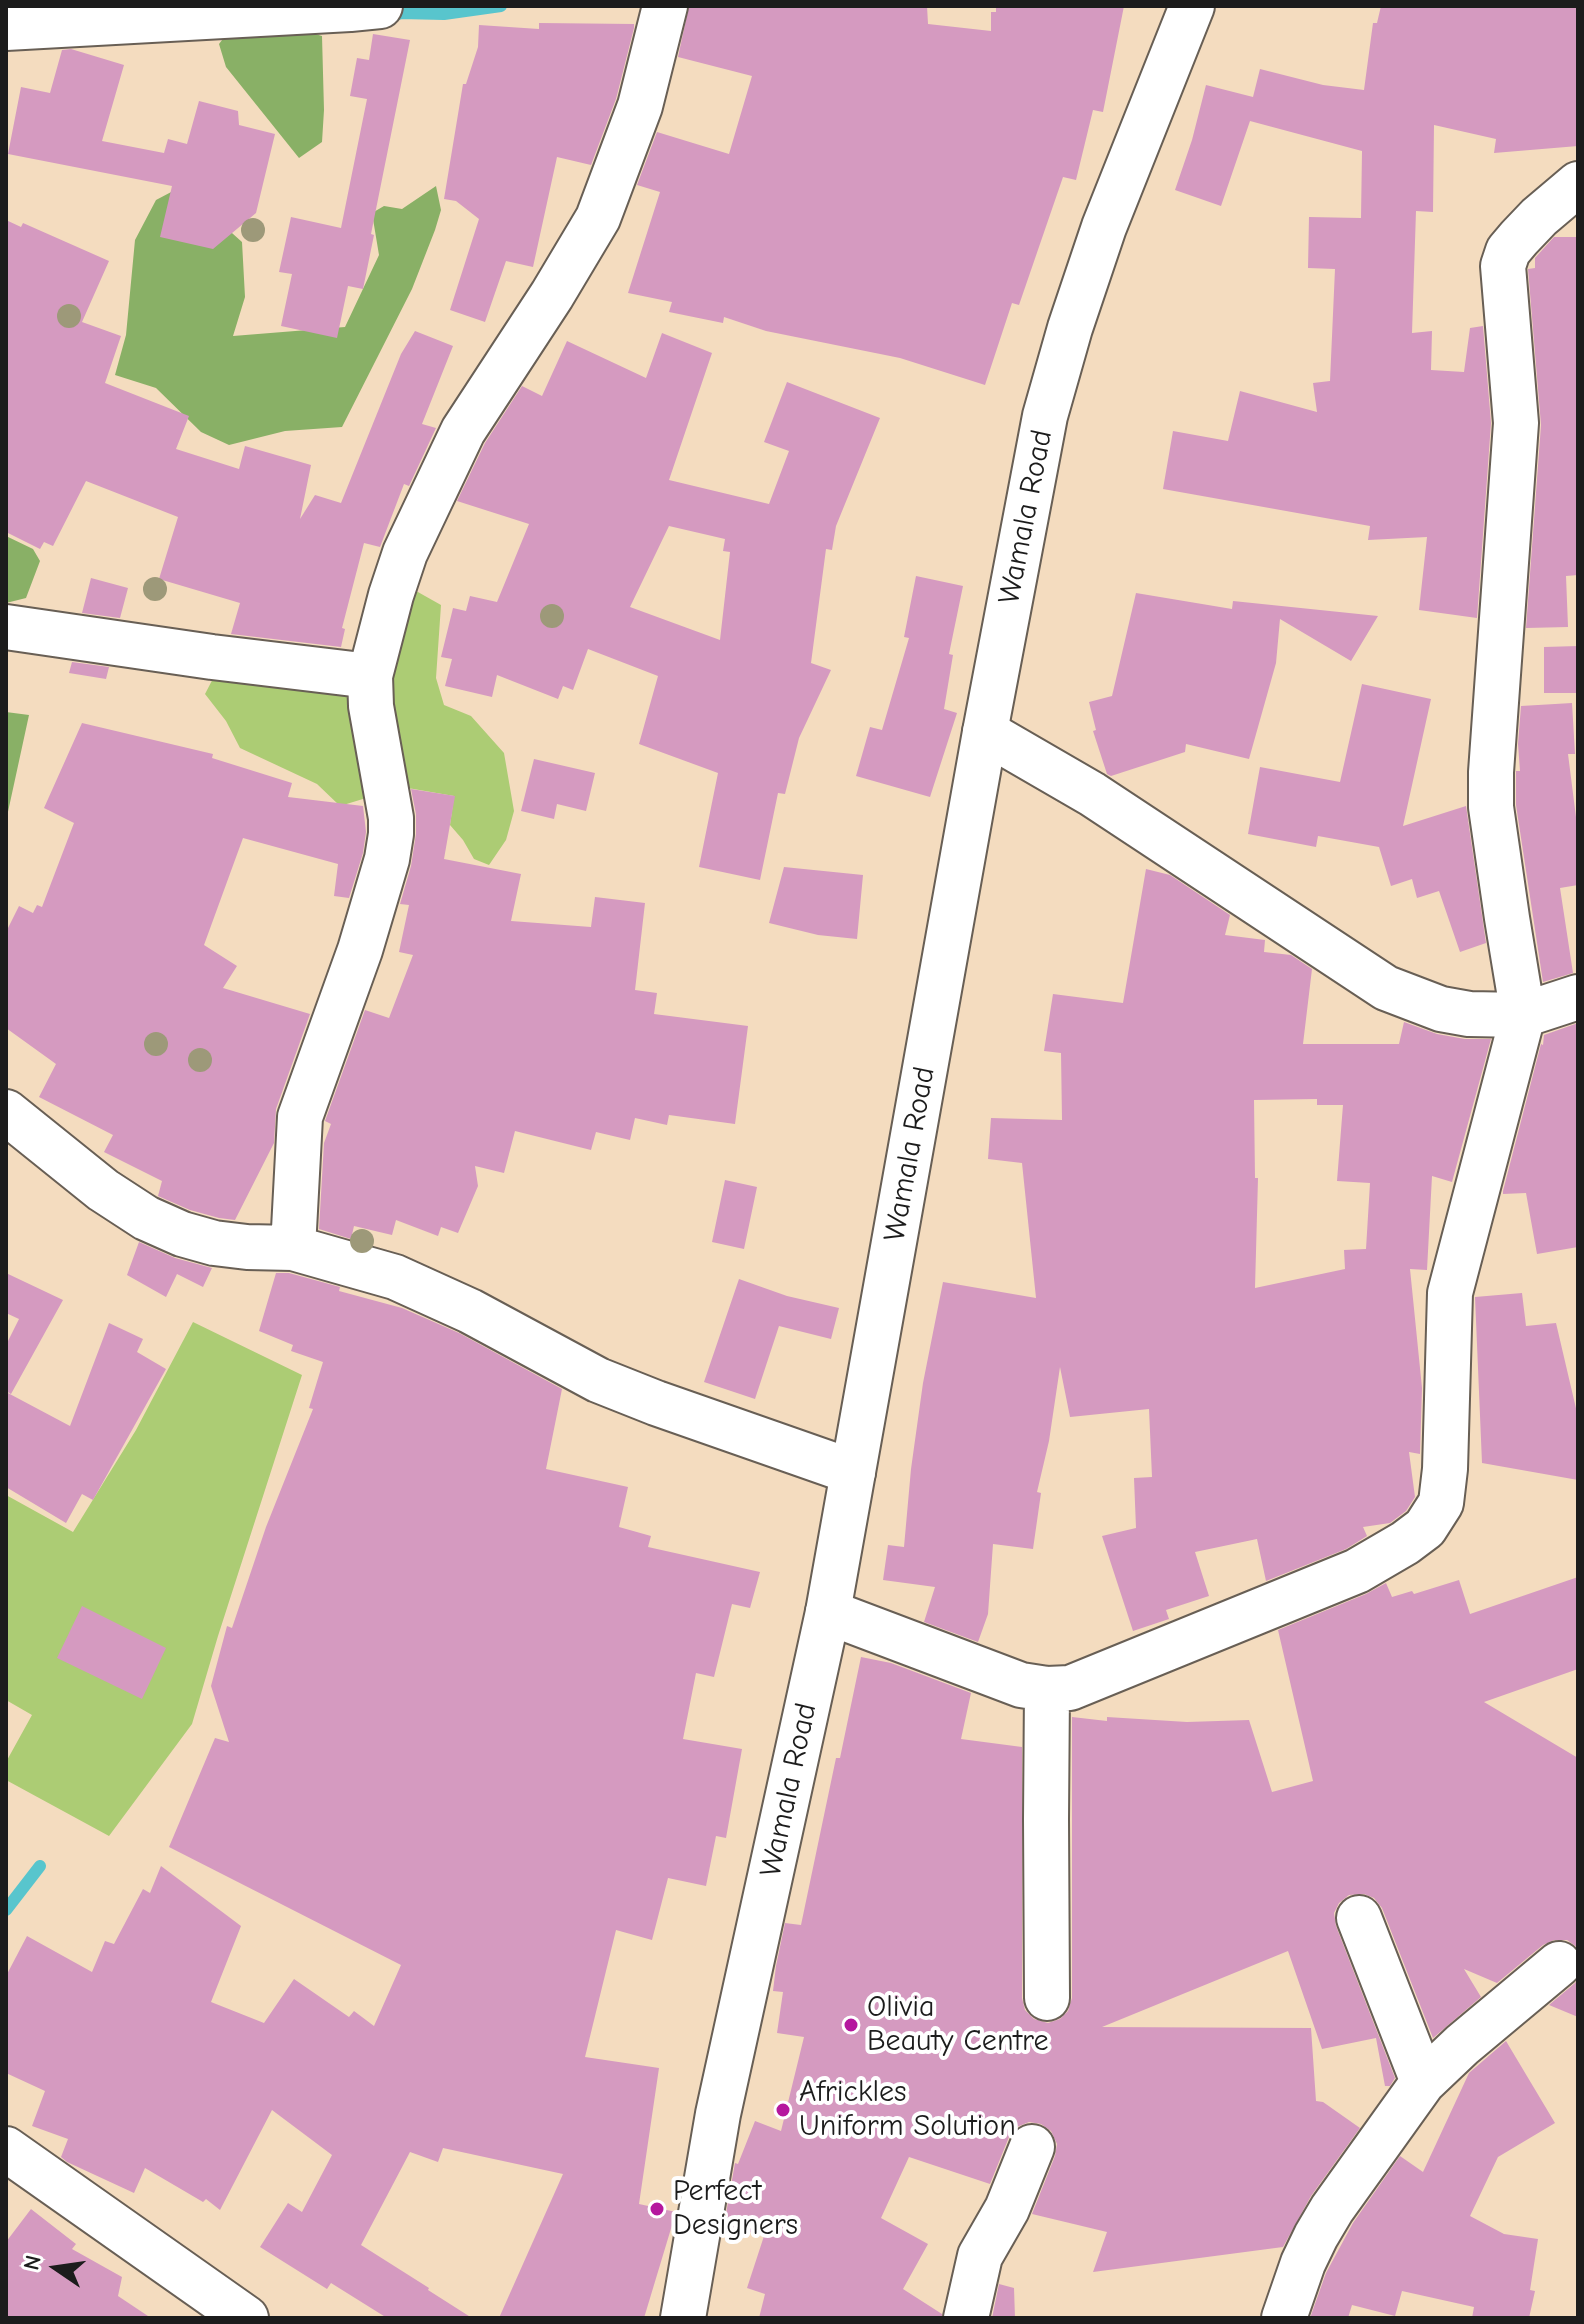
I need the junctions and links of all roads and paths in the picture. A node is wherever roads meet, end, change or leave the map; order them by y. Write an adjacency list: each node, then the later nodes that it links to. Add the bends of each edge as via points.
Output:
1 (380, 6): 4 (street)
2 (665, 6): 8 (street, via 640,106 598,218 463,431 405,553)
3 (1192, 6): 9 (street, Wamala Road, via 1070,328 1045,416)
4 (214, 11): 5 (street)
5 (6, 28)
6 (1578, 184): 11 (street, via 1519,238 1503,266 1516,423 1491,807)
7 (6, 627): 8 (street)
8 (370, 676): 13 (street, via 391,834 360,950 300,1117)
9 (985, 732): 11 (street, via 1092,794 1386,988 1441,1009); 14 (street, Wamala Road)
10 (1578, 997): 11 (street)
11 (1523, 1015): 16 (street, via 1450,1293 1445,1469 1441,1503 1425,1528 1357,1571 1070,1688)
12 (6, 1112): 13 (street, via 146,1218 214,1243)
13 (293, 1248): 14 (street, via 395,1277 598,1380)
14 (853, 1472): 15 (street, Wamala Road)
15 (828, 1612): 16 (street, via 1021,1685); 24 (street, Wamala Road, via 718,2114)
16 (1047, 1689): 19 (street)
17 (1359, 1918): 20 (street)
18 (1559, 1964): 20 (street)
19 (1047, 1998)
20 (1423, 2082): 26 (street, via 1316,2236)
21 (1032, 2147): 25 (street, via 1007,2209 980,2256)
22 (6, 2149): 23 (street)
23 (246, 2318)
24 (683, 2318)
25 (966, 2318)
26 (1284, 2318)

